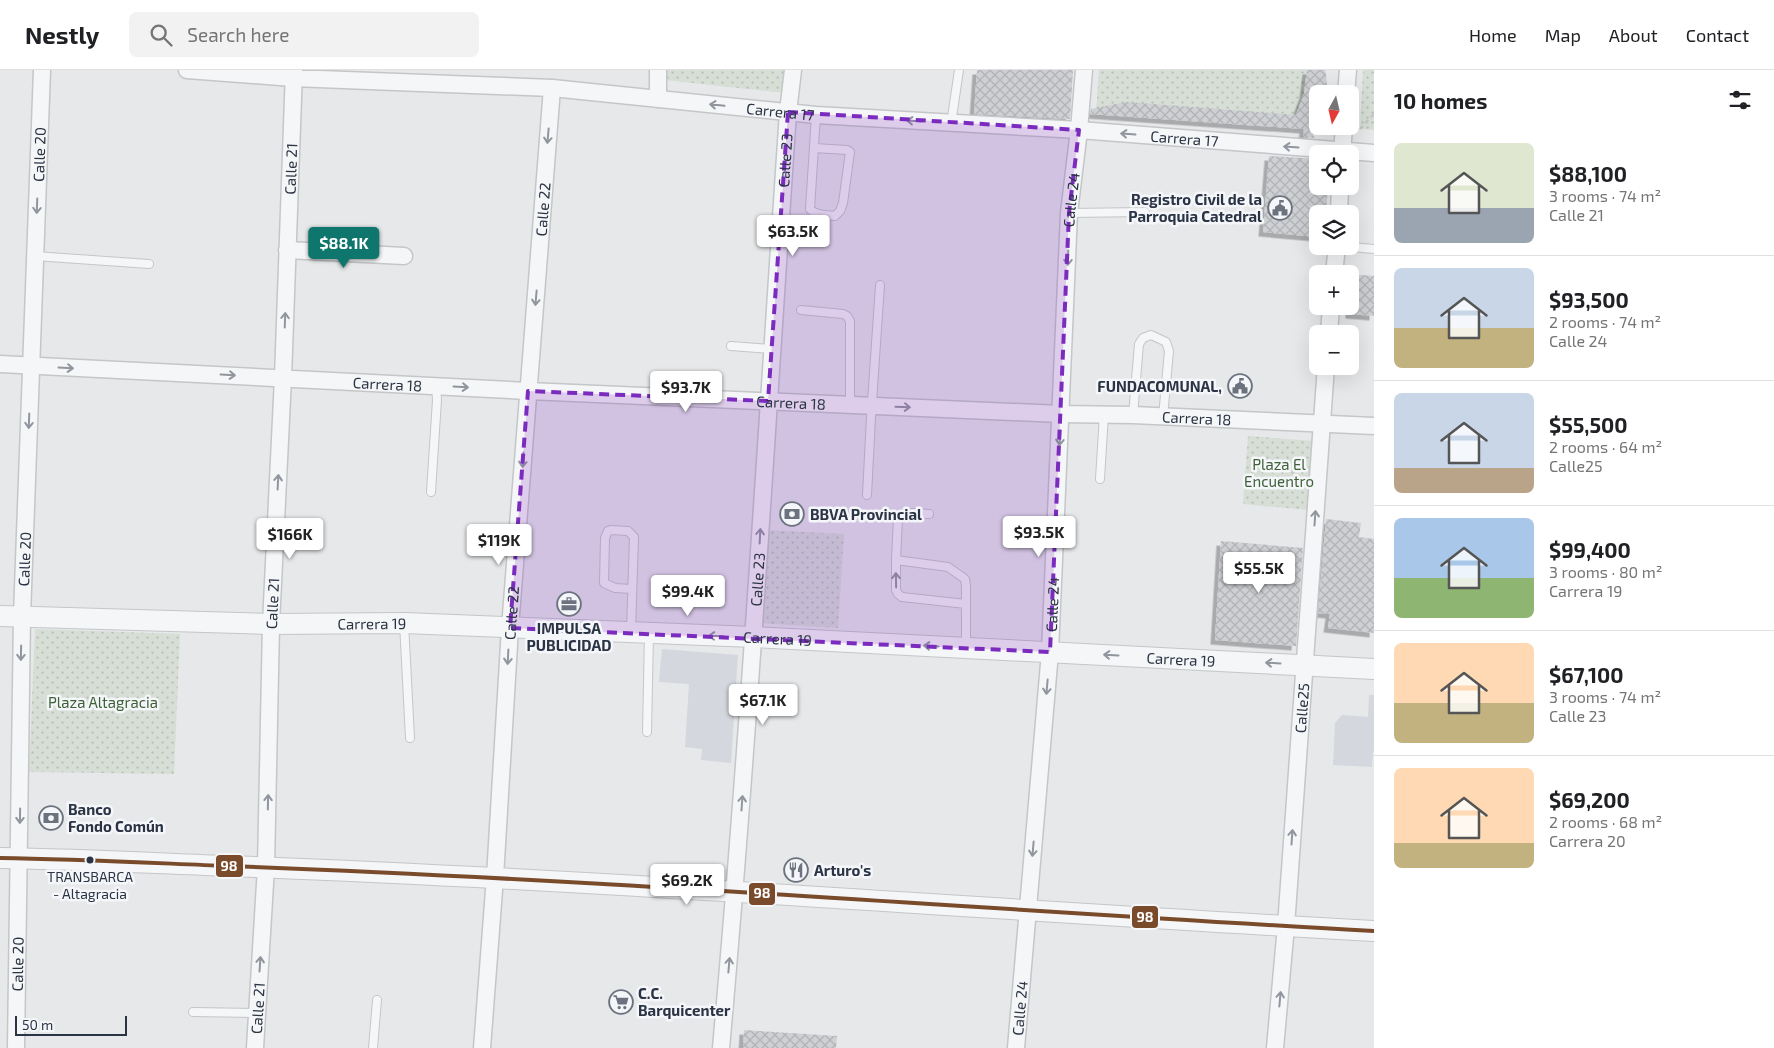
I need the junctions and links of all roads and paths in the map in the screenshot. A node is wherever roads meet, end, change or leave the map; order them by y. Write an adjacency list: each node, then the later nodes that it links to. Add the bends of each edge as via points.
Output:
1 (42, 70): 27 (street, Calle 20, one-way to 27)
2 (187, 70): 8 (street, Carrera 17)
3 (658, 70): 11 (street)
4 (793, 70): 12 (street, Calle 23)
5 (959, 70): 16 (lane)
6 (1084, 70): 17 (street, Calle 24)
7 (1348, 70): 9 (street)
8 (294, 74): 10 (street, Carrera 17); 26 (street, Calle 21)
9 (1347, 85)
10 (552, 88): 11 (street, Carrera 17); 39 (street, Calle 22, one-way to 39)
11 (658, 99): 12 (street, Carrera 17, one-way to 11)
12 (788, 112): 14 (street, Carrera 17); 33 (street, Calle 23)
13 (1374, 114): 15 (path)
14 (816, 115): 16 (street, Carrera 17, one-way to 14); 18 (lane)
15 (1359, 123)
16 (951, 124): 17 (street, Carrera 17)
17 (1079, 130): 19 (street, Carrera 17, one-way to 17); 23 (street, Calle 24)
18 (814, 148): 18 (lane, via 810,209 821,215 834,216 843,203 850,152)
19 (1309, 149)
20 (1359, 153): 21 (street, Carrera 17)
21 (1374, 153)
22 (1146, 212): 23 (lane)
23 (1069, 213): 43 (street, Calle 24, one-way to 43)
24 (1359, 248): 25 (lane)
25 (1374, 249)
26 (287, 250): 28 (street); 37 (street, Calle 21, one-way to 26)
27 (35, 256): 29 (lane); 35 (street, Calle 20)
28 (404, 256)
29 (149, 264)
30 (880, 285): 42 (lane)
31 (801, 310): 41 (lane, via 848,316)
32 (731, 346): 33 (lane)
33 (772, 349): 40 (street, Calle 23)
34 (0, 364): 35 (street, Carrera 18)
35 (31, 366): 37 (street, Carrera 18, one-way to 37); 57 (street, Calle 20, one-way to 57)
36 (1325, 375): 47 (street, Calle25)
37 (283, 378): 38 (street, Carrera 18); 59 (street, Calle 21, one-way to 37)
38 (436, 386): 39 (street, Carrera 18, one-way to 39); 50 (lane)
39 (528, 391): 40 (street, Carrera 18); 60 (street, Calle 22, one-way to 60)
40 (768, 401): 41 (street, Carrera 18); 62 (street, Calle 23, one-way to 40)
41 (850, 404): 42 (street, Carrera 18)
42 (872, 406): 43 (street, Carrera 18, one-way to 43); 51 (lane)
43 (1062, 414): 44 (street, Carrera 18); 64 (street, Calle 24, one-way to 64)
44 (1104, 414): 45 (street, Carrera 18); 49 (lane)
45 (1133, 415): 46 (street, Carrera 18); 46 (lane, via 1139,344 1143,338 1152,336 1166,342 1169,350)
46 (1163, 417): 47 (street, Carrera 18)
47 (1321, 424): 48 (street, Carrera 18); 65 (street, Calle25, one-way to 47)
48 (1374, 426)
49 (1100, 479)
50 (431, 492)
51 (867, 495)
52 (929, 514): 53 (lane, via 910,512 898,518)
53 (896, 560): 55 (lane, via 948,567 959,573 965,579); 55 (lane, one-way to 53, via 902,597 896,590)
54 (632, 589): 54 (lane, via 634,537 628,531 608,531 604,583 615,588); 61 (lane)
55 (966, 604): 63 (lane)
56 (0, 616): 57 (street, Carrera 19)
57 (22, 616): 59 (street, Carrera 19); 69 (street, Calle 20, one-way to 69)
58 (404, 623): 59 (street, Carrera 19); 60 (street, Carrera 19); 68 (lane)
59 (271, 624): 70 (street, Calle 21, one-way to 59)
60 (510, 628): 61 (street, Carrera 19); 71 (street, Calle 22, one-way to 71)
61 (640, 633): 62 (street, Carrera 19, one-way to 61); 67 (lane)
62 (754, 637): 63 (street, Carrera 19, one-way to 62); 72 (street, Calle 23, one-way to 62)
63 (966, 648): 64 (street, Carrera 19)
64 (1050, 652): 65 (street, Carrera 19, one-way to 64); 73 (street, Calle 24, one-way to 73)
65 (1305, 664): 66 (street, Carrera 19); 74 (street, Calle25, one-way to 65)
66 (1374, 669)
67 (648, 732)
68 (410, 738)
69 (10, 858): 70 (street); 79 (street, Calle 20)
70 (266, 867): 71 (street); 78 (street, Calle 21, one-way to 70)
71 (495, 877): 72 (street); 82 (street, Calle 22)
72 (735, 891): 73 (street); 83 (street, Calle 23, one-way to 72)
73 (1028, 912): 74 (street); 84 (street, Calle 24)
74 (1286, 926): 75 (street); 85 (street, Calle25, one-way to 74)
75 (1374, 931)
76 (377, 1000): 81 (lane)
77 (193, 1012): 78 (lane)
78 (256, 1013): 80 (street, Calle 21)
79 (16, 1048)
80 (255, 1048)
81 (374, 1048)
82 (482, 1048)
83 (721, 1048)
84 (1016, 1048)
85 (1275, 1048)

